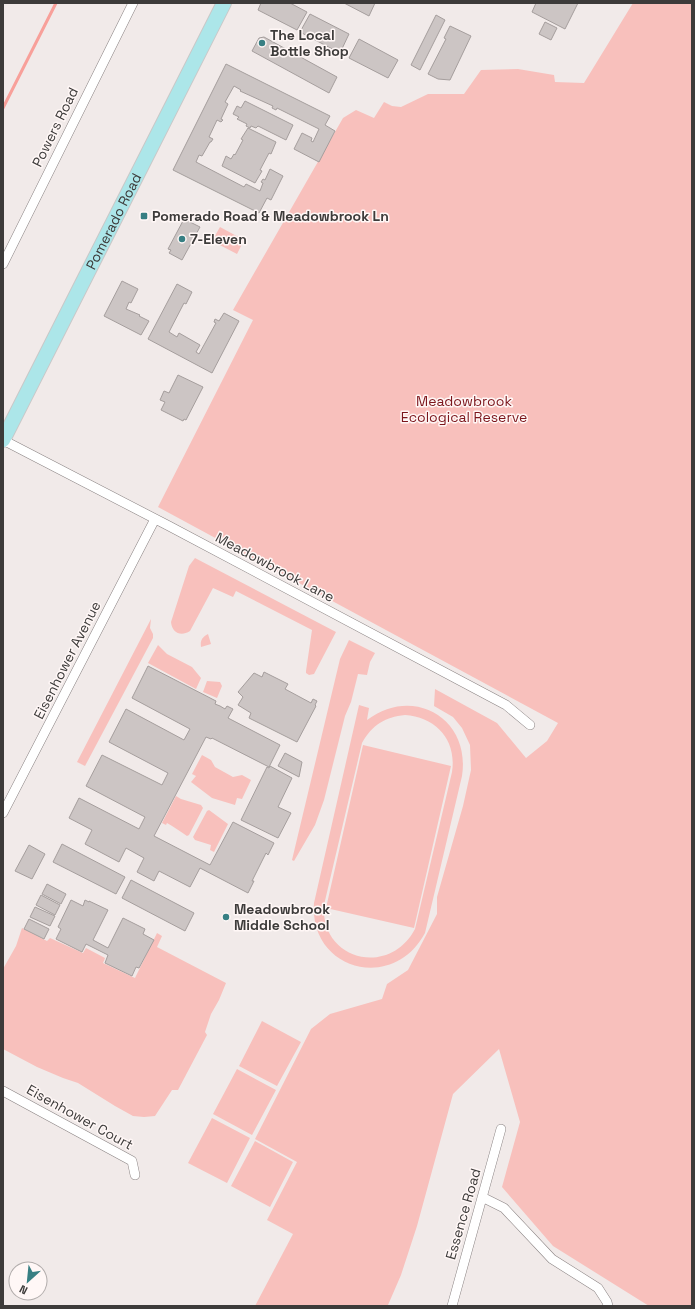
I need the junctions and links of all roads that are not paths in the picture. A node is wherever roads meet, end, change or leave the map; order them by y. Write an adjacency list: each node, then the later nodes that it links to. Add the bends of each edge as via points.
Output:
1 (133, 3): 3 (street, Powers Road)
2 (224, 3): 4 (main road, Pomerado Road)
3 (3, 264)
4 (3, 440): 5 (street, Meadowbrook Lane)
5 (156, 519): 6 (street, Meadowbrook Lane, via 506,705); 7 (street, Eisenhower Avenue)
6 (530, 725)
7 (3, 814)
8 (3, 1091): 10 (street, Eisenhower Court, via 132,1161)
9 (502, 1130): 11 (street, Essence Road)
10 (135, 1175)
11 (482, 1198): 12 (street, Essence Road); 13 (street, via 504,1208 552,1259 598,1288)
12 (452, 1306)
13 (608, 1306)

